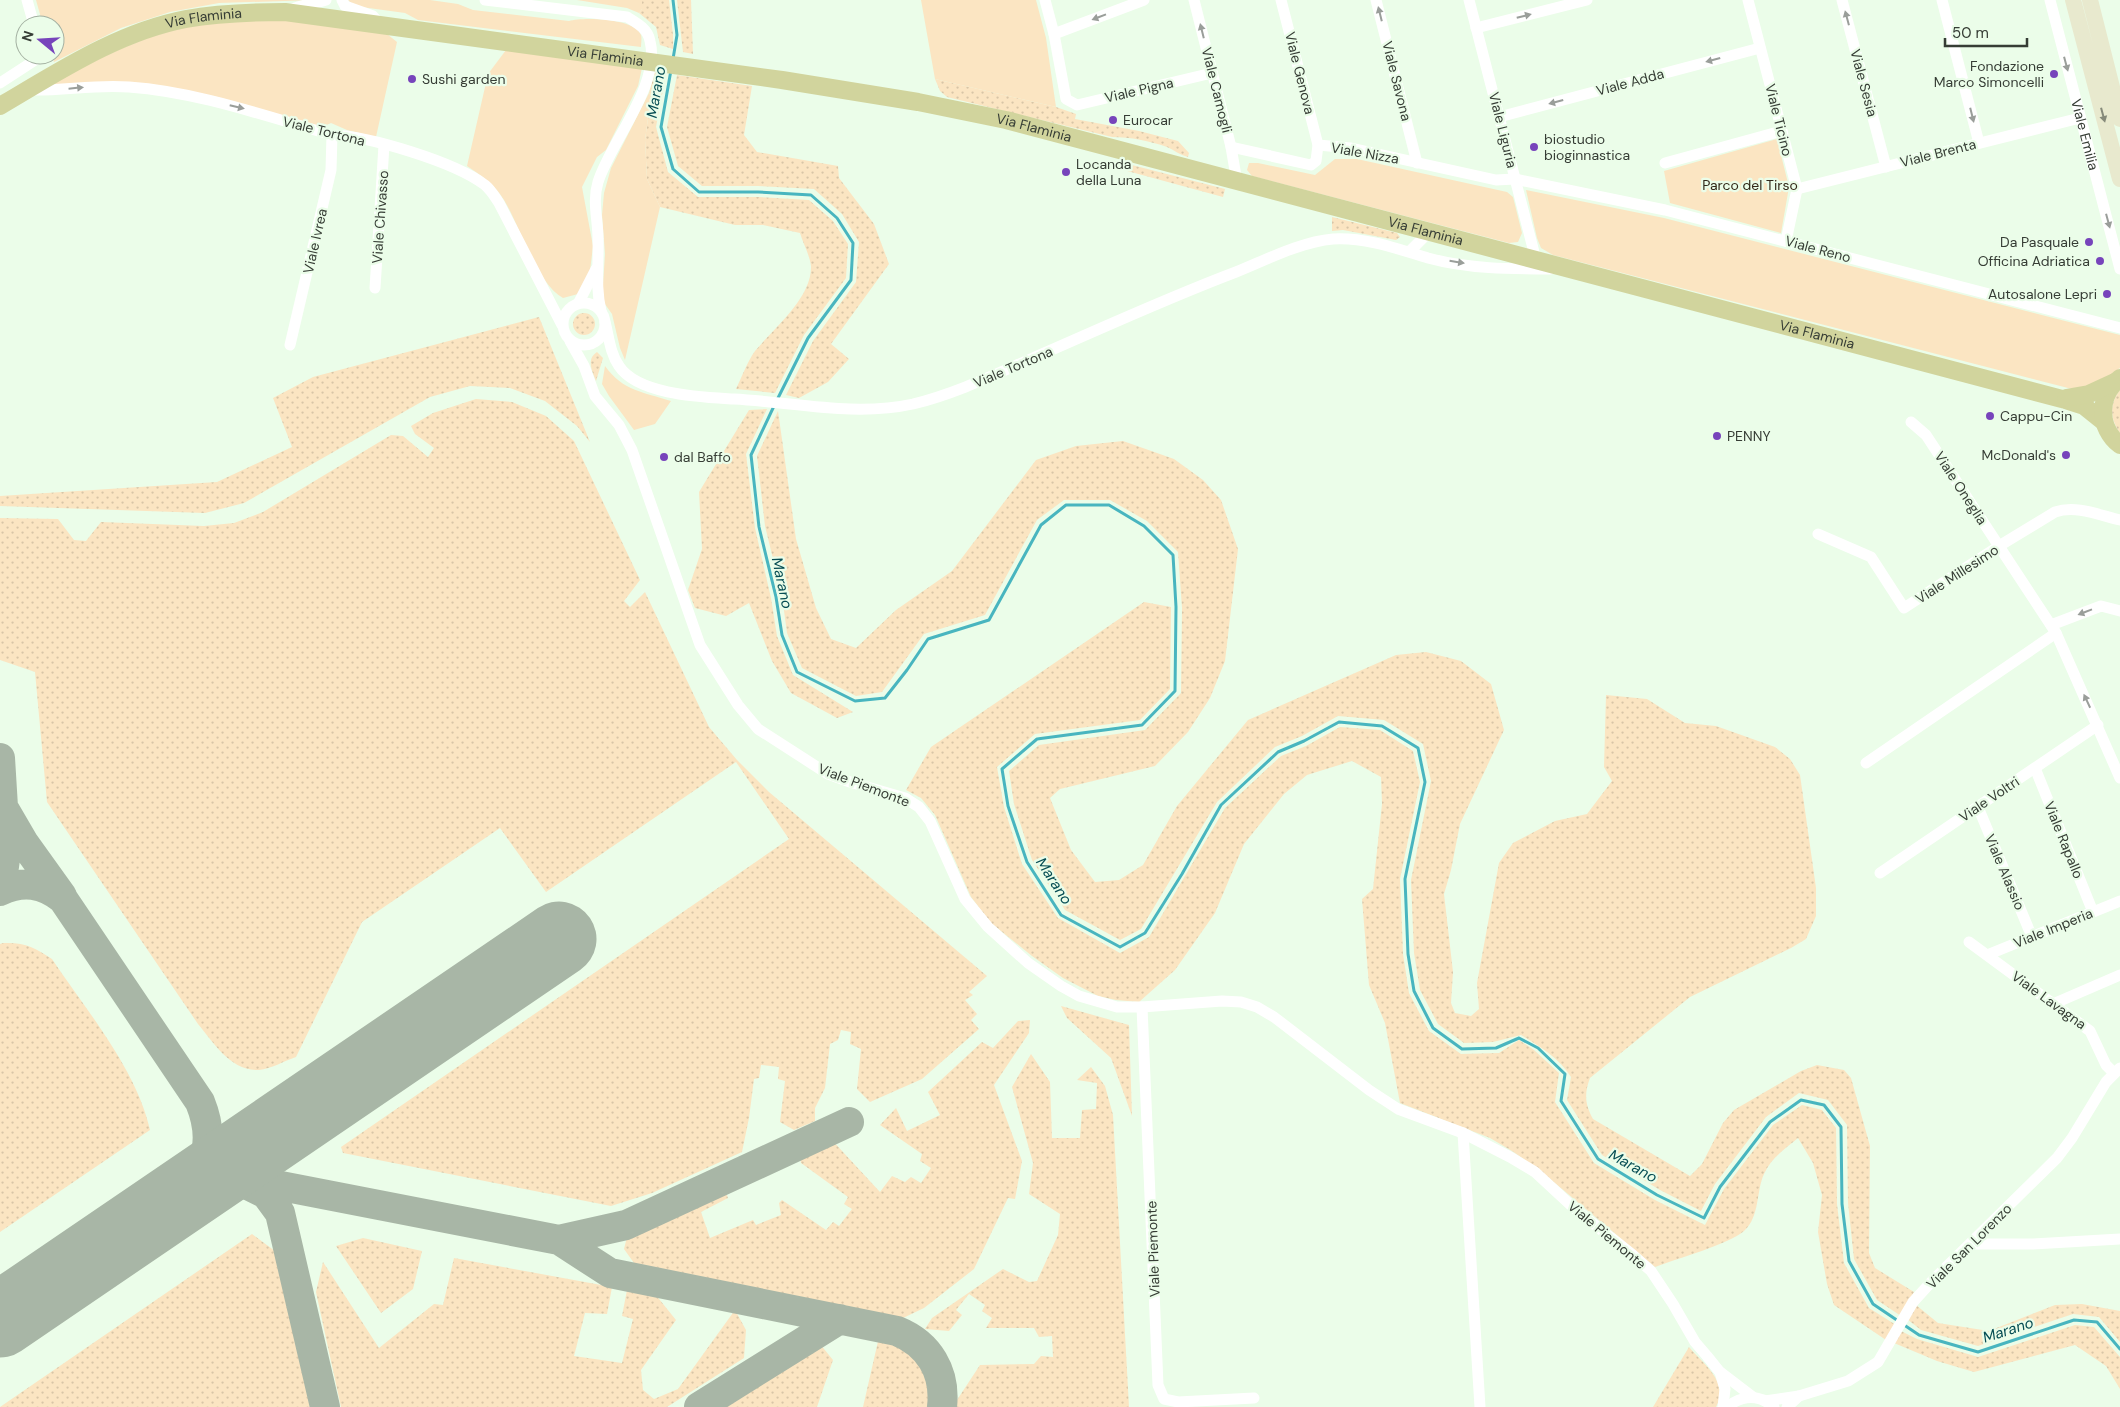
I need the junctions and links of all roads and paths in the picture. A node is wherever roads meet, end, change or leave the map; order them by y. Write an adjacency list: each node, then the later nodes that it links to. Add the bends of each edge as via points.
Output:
1 (27, 0): 19 (street)
2 (326, 0): 18 (street, via 299,4)
3 (342, 0): 20 (street, via 345,6 373,16)
4 (485, 0): 49 (street, via 628,17 641,25 650,40 652,56 646,84 598,183 595,201)
5 (1045, 0): 22 (street)
6 (1144, 0): 22 (street, one-way to 22)
7 (1194, 0): 25 (street, Viale Camogli, one-way to 7)
8 (1281, 0): 36 (street, Viale Genova)
9 (1376, 0): 38 (street, Viale Savona, one-way to 9)
10 (1469, 0): 21 (street, Viale Liguria)
11 (1587, 0): 21 (street, one-way to 11)
12 (1748, 0): 23 (street, Viale Ticino)
13 (1842, 0): 40 (street, Viale Sesia, one-way to 13)
14 (1942, 0): 34 (street, one-way to 34)
15 (2050, 0): 30 (street, Viale Emilia, one-way to 30)
16 (2073, 0): 42 (street, Viale Emilia, one-way to 42)
17 (2090, 0): 31 (street)
18 (285, 12): 20 (main road, Via Flaminia); 27 (main road, Via Flaminia, via 228,13 186,19 146,30 107,46)
19 (31, 15)
20 (380, 24): 43 (main road, Via Flaminia, via 918,102 1006,120)
21 (1476, 28): 29 (street, Viale Liguria)
22 (1054, 34): 25 (street, Viale Pigna, via 1066,99 1077,105)
23 (1760, 48): 29 (street, Viale Adda, one-way to 29); 32 (street, Viale Ticino)
24 (28, 65): 26 (street)
25 (1212, 73): 37 (street, Viale Camogli)
26 (0, 83)
27 (28, 90): 28 (main road, Via Flaminia); 33 (street, Viale Tortona, one-way to 33, via 126,86 161,90 250,110)
28 (0, 106)
29 (1499, 117): 41 (street, Viale Liguria)
30 (2080, 118): 34 (street, Viale Brenta); 51 (street, Viale Emilia, one-way to 51)
31 (2120, 118)
32 (1782, 131): 39 (street); 44 (street, Viale Ticino)
33 (332, 135): 35 (street, Viale Tortona, via 346,135); 61 (street, Viale Ivrea, via 331,170)
34 (1979, 143): 40 (street, Viale Brenta)
35 (384, 145): 52 (street, Viale Chivasso); 53 (street, Viale Tortona, via 455,167 487,186)
36 (1318, 145): 37 (street, Viale Nizza, via 1316,161 1310,165); 38 (street, Viale Nizza, via 1351,148)
37 (1231, 147): 43 (street, Viale Camogli)
38 (1417, 163): 41 (street, Viale Nizza, via 1496,180)
39 (1665, 163)
40 (1886, 167): 44 (street, Viale Brenta)
41 (1515, 179): 46 (street, Viale Reno, via 1665,210); 48 (street, Viale Liguria)
42 (2120, 179)
43 (1237, 182): 45 (main road, Via Flaminia)
44 (1796, 189): 46 (street, Viale Ticino)
45 (1430, 231): 47 (street); 48 (main road, Via Flaminia)
46 (1786, 241): 58 (street, Viale Reno)
47 (1410, 251): 50 (street, Viale Tortona, one-way to 50, via 1429,258 1498,269); 62 (street, Viale Tortona, via 1355,240 1332,239 1298,248 1217,279 968,386 913,404 873,410 658,390 631,378)
48 (1536, 260): 50 (main road, Via Flaminia)
49 (597, 268): 54 (street); 55 (street)
50 (1567, 269): 65 (main road, Via Flaminia)
51 (2120, 269)
52 (375, 288)
53 (549, 298): 54 (street); 57 (street, Viale Tortona)
54 (577, 304): 55 (street, via 592,304); 57 (street, via 565,313)
55 (601, 311): 56 (street)
56 (605, 322): 60 (street, via 602,334); 62 (street, Viale Tortona)
57 (562, 325): 59 (street)
58 (2120, 328)
59 (570, 341): 60 (street); 63 (street, Viale Piemonte)
60 (591, 344): 62 (street, Viale Tortona); 63 (street)
61 (290, 345)
62 (613, 355)
63 (584, 366): 87 (street, Viale Piemonte, via 595,396 619,425 632,450 700,645 738,705 758,729 828,774 905,798 918,807 930,821 965,899 988,927 1028,963 1079,996 1116,1007)
64 (2117, 380): 65 (main road, Via Flaminia, via 2089,394); 67 (main road, via 2104,401)
65 (2062, 399): 67 (main road, Via Flaminia, via 2084,406)
66 (1910, 422): 71 (street, Viale Oneglia, via 1926,435)
67 (2104, 422): 68 (main road, Via Flaminia)
68 (2120, 445)
69 (2120, 520): 71 (street, Viale Millesimo, via 2064,509)
70 (1818, 534): 71 (street, Viale Millesimo, via 1871,557 1904,608)
71 (1999, 546): 73 (street, Viale Oneglia)
72 (2120, 611): 73 (street, one-way to 73, via 2101,606)
73 (2054, 629): 74 (street, Viale Oneglia, one-way to 73); 75 (street)
74 (2098, 725): 76 (street, Viale Voltri); 77 (street, Viale Oneglia)
75 (1866, 763)
76 (2036, 768): 78 (street, Viale Voltri); 81 (street, Viale Rapallo)
77 (2120, 778)
78 (1978, 807): 79 (street, Viale Voltri); 82 (street, Viale Alassio)
79 (1880, 873)
80 (2120, 901): 81 (street, Viale Imperia)
81 (2093, 912): 82 (street, Viale Imperia)
82 (2032, 937): 84 (street, Viale Imperia)
83 (1969, 942): 84 (street, Viale Lavagna)
84 (1987, 955): 86 (street, Viale Lavagna)
85 (2120, 975): 86 (street)
86 (2053, 1004): 88 (street, Viale Lavagna, via 2090,1031 2106,1065)
87 (1142, 1007): 89 (street, Viale Piemonte, via 1222,1001 1257,1007 1398,1109); 95 (street, Viale Piemonte, via 1158,1385 1164,1399 1178,1402)
88 (2117, 1070): 91 (street, Viale San Lorenzo, via 2058,1158)
89 (1463, 1133): 92 (street, Viale Piemonte, via 1535,1172 1576,1210 1651,1270 1695,1342); 97 (street)
90 (2120, 1239): 91 (street)
91 (1971, 1244): 93 (street, Viale San Lorenzo, via 1913,1302 1878,1362 1848,1381)
92 (1719, 1371): 94 (street, Viale Piemonte); 98 (street, Viale Piemonte)
93 (1799, 1396): 96 (street, Viale San Lorenzo); 99 (street, Viale San Lorenzo)
94 (1753, 1397): 96 (street); 98 (street)
95 (1254, 1398)
96 (1770, 1404)
97 (1480, 1407)
98 (1725, 1407)
99 (1787, 1407)

